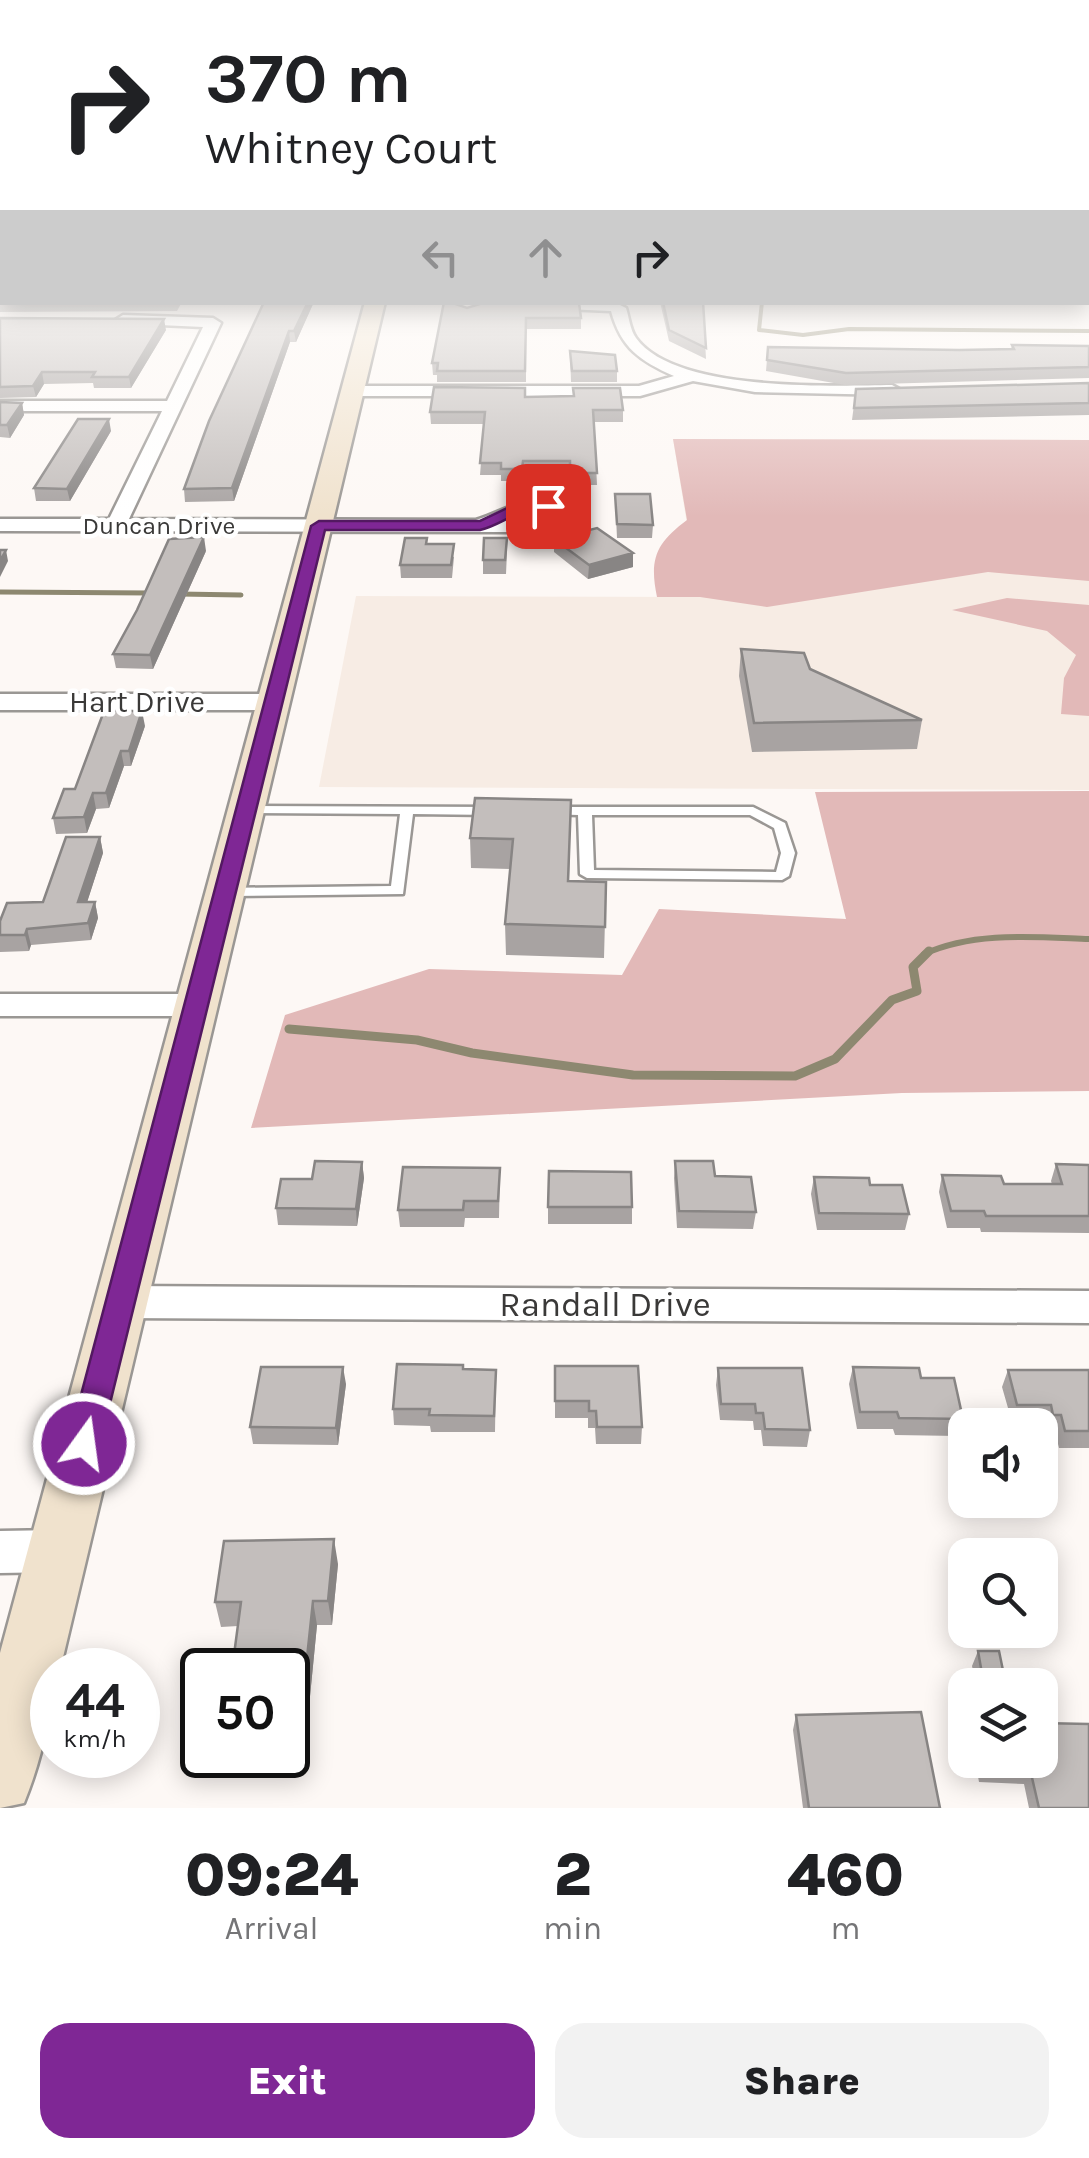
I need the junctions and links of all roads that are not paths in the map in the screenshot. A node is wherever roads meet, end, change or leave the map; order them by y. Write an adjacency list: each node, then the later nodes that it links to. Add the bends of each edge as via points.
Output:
1 (202, 348): 8 (street)
2 (364, 348): 6 (main road)
3 (637, 348): 4 (street)
4 (696, 376): 5 (street, via 795,390); 6 (street, via 640,391)
5 (909, 390)
6 (354, 391): 11 (main road)
7 (0, 406): 8 (street)
8 (174, 406): 10 (street)
9 (0, 525): 10 (street, Duncan Drive)
10 (116, 525): 11 (street, Duncan Drive)
11 (319, 526): 12 (street, Duncan Drive); 14 (main road)
12 (480, 526)
13 (0, 702): 14 (street, Hart Drive)
14 (273, 702): 15 (main road)
15 (246, 810): 16 (lane); 20 (main road)
16 (407, 810): 17 (lane); 20 (lane, via 398,891)
17 (506, 810)
18 (526, 811): 19 (lane)
19 (585, 811): 19 (lane, via 753,811 780,826 788,853 782,876 587,874)
20 (225, 891): 22 (main road)
21 (0, 1004): 22 (street)
22 (196, 1005): 23 (main road)
23 (120, 1302): 24 (street, Randall Drive); 25 (main road)
24 (1089, 1307)
25 (28, 1552): 26 (main road)
26 (0, 1779)

